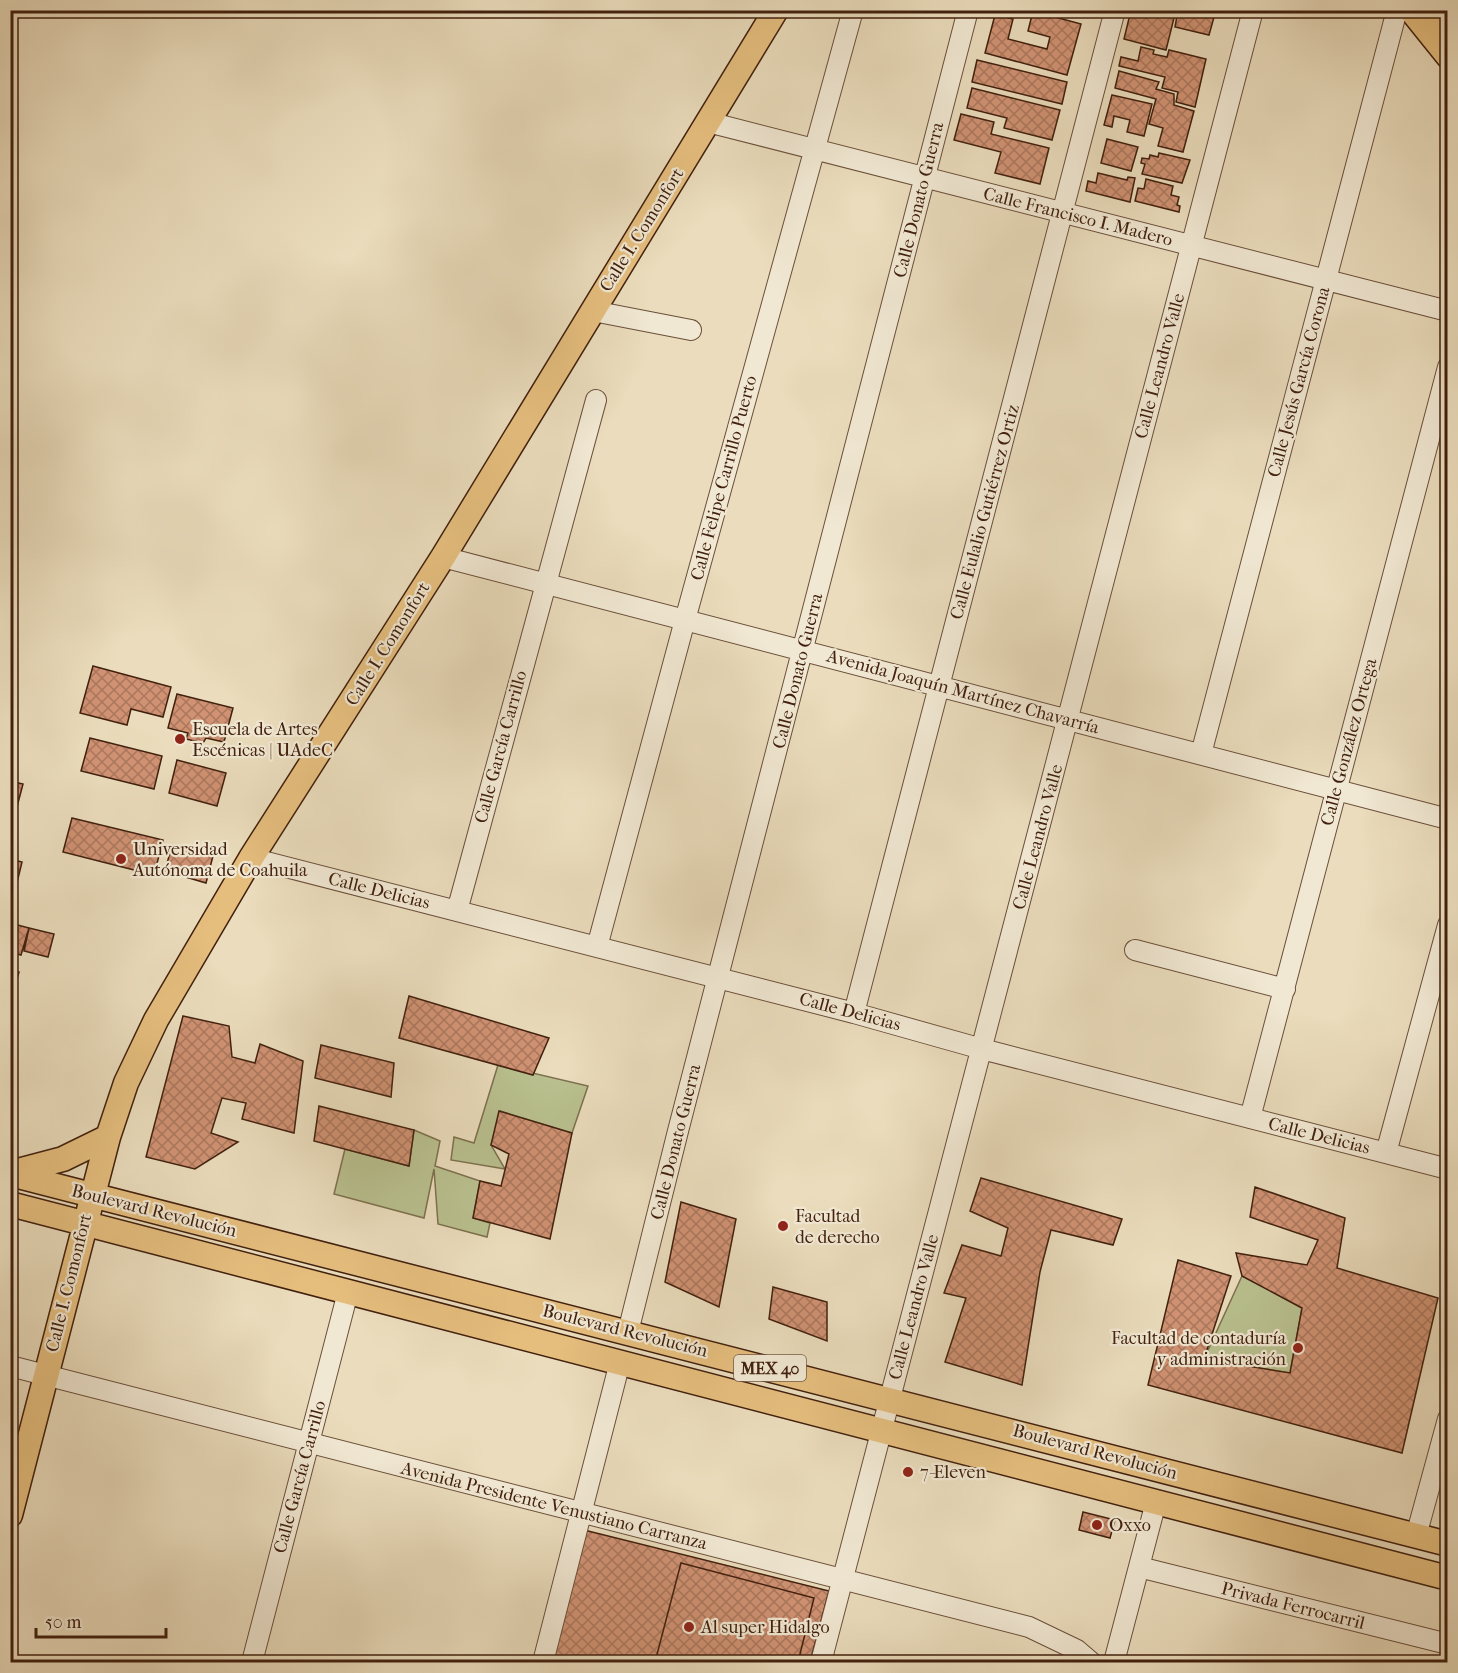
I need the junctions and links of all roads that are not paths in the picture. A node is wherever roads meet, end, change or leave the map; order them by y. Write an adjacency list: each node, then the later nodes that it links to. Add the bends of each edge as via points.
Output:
1 (776, 10): 11 (main road, Calle I. Comonfort)
2 (854, 10): 12 (street, Calle Felipe Carrillo Puerto)
3 (968, 10): 13 (street, Calle Donato Guerra)
4 (1115, 10): 14 (street, Calle Eulalio Gutiérrez Ortiz)
5 (1253, 10): 15 (street, Calle Leandro Valle)
6 (1397, 10): 16 (street, Calle Jesús García Corona)
7 (1411, 10): 10 (main road)
8 (1441, 10): 9 (main road)
9 (1448, 18)
10 (1448, 56)
11 (708, 122): 12 (street, Calle Francisco I. Madero); 17 (main road, Calle I. Comonfort)
12 (815, 150): 13 (street, Calle Francisco I. Madero); 24 (street, Calle Felipe Carrillo Puerto)
13 (925, 178): 14 (street, Calle Francisco I. Madero); 25 (street, Calle Donato Guerra)
14 (1062, 213): 15 (street, Calle Francisco I. Madero); 26 (street, Calle Eulalio Gutiérrez Ortiz)
15 (1192, 246): 16 (street, Calle Francisco I. Madero); 27 (street, Calle Leandro Valle)
16 (1326, 280): 18 (street, Calle Francisco I. Madero); 28 (street, Calle Jesús García Corona)
17 (593, 311): 19 (street); 22 (main road, Calle I. Comonfort)
18 (1448, 311)
19 (691, 330)
20 (1448, 367): 29 (street, Calle González Ortega)
21 (596, 400): 23 (street, Calle García Carrillo)
22 (443, 557): 23 (street, Avenida Joaquín Martínez Chavarría); 31 (main road, Calle I. Comonfort)
23 (546, 584): 24 (street, Avenida Joaquín Martínez Chavarría); 32 (street, Calle García Carrillo)
24 (685, 620): 25 (street, Avenida Joaquín Martínez Chavarría); 34 (street, Calle Felipe Carrillo Puerto)
25 (803, 651): 26 (street, Avenida Joaquín Martínez Chavarría); 36 (street, Calle Donato Guerra)
26 (939, 686): 27 (street, Avenida Joaquín Martínez Chavarría); 38 (street, Calle Eulalio Gutiérrez Ortiz)
27 (1068, 720): 28 (street, Avenida Joaquín Martínez Chavarría); 39 (street, Calle Leandro Valle)
28 (1200, 754): 29 (street, Avenida Joaquín Martínez Chavarría)
29 (1337, 790): 30 (street, Avenida Joaquín Martínez Chavarría); 37 (street, Calle González Ortega)
30 (1448, 819)
31 (251, 858): 32 (street, Calle Delicias); 41 (main road, Calle I. Comonfort, via 156,1020 126,1083)
32 (457, 911): 34 (street, Calle Delicias)
33 (1448, 925): 42 (street)
34 (597, 947): 36 (street, Calle Delicias)
35 (1135, 950): 37 (street)
36 (719, 978): 38 (street, Calle Delicias); 49 (street, Calle Donato Guerra)
37 (1285, 989): 40 (street, Calle González Ortega)
38 (854, 1013): 39 (street, Calle Delicias)
39 (982, 1048): 40 (street, Calle Delicias); 53 (street, Calle Leandro Valle)
40 (1250, 1118): 42 (street, Calle Delicias)
41 (108, 1137): 44 (main road, via 63,1159); 45 (main road, Calle I. Comonfort)
42 (1386, 1153): 43 (street, Calle Delicias)
43 (1448, 1169)
44 (10, 1173): 45 (main road, Boulevard Revolución / MEX 40)
45 (92, 1195): 47 (main road, Calle I. Comonfort); 49 (main road, Boulevard Revolución / MEX 40)
46 (10, 1204): 47 (main road, MEX 40)
47 (85, 1223): 48 (main road, MEX 40); 52 (main road, Calle I. Comonfort)
48 (348, 1292): 50 (main road, MEX 40); 56 (street, Calle García Carrillo)
49 (628, 1332): 53 (main road, Boulevard Revolución / MEX 40)
50 (620, 1362): 55 (main road, MEX 40); 58 (street)
51 (10, 1366): 52 (street, Avenida Presidente Venustiano Carranza)
52 (46, 1375): 56 (street, Avenida Presidente Venustiano Carranza); 59 (main road, Calle I. Comonfort)
53 (890, 1399): 55 (street, Calle Leandro Valle); 60 (main road, Boulevard Revolución / MEX 40)
54 (1448, 1419): 60 (street)
55 (882, 1430): 57 (main road, MEX 40); 64 (street, Calle Leandro Valle)
56 (309, 1442): 58 (street, Avenida Presidente Venustiano Carranza); 66 (street, Calle García Carrillo)
57 (1156, 1502): 62 (street); 63 (main road, MEX 40)
58 (582, 1514): 64 (street, Avenida Presidente Venustiano Carranza); 67 (street)
59 (10, 1515)
60 (1416, 1536): 61 (main road, Boulevard Revolución / MEX 40)
61 (1448, 1544)
62 (1139, 1567): 65 (street, Privada Ferrocarril); 70 (street)
63 (1448, 1578)
64 (843, 1579): 68 (street, Calle Leandro Valle); 69 (street, Avenida Presidente Venustiano Carranza, via 1029,1627 1066,1644)
65 (1448, 1644)
66 (252, 1662)
67 (543, 1662)
68 (821, 1662)
69 (1091, 1662)
70 (1114, 1662)

